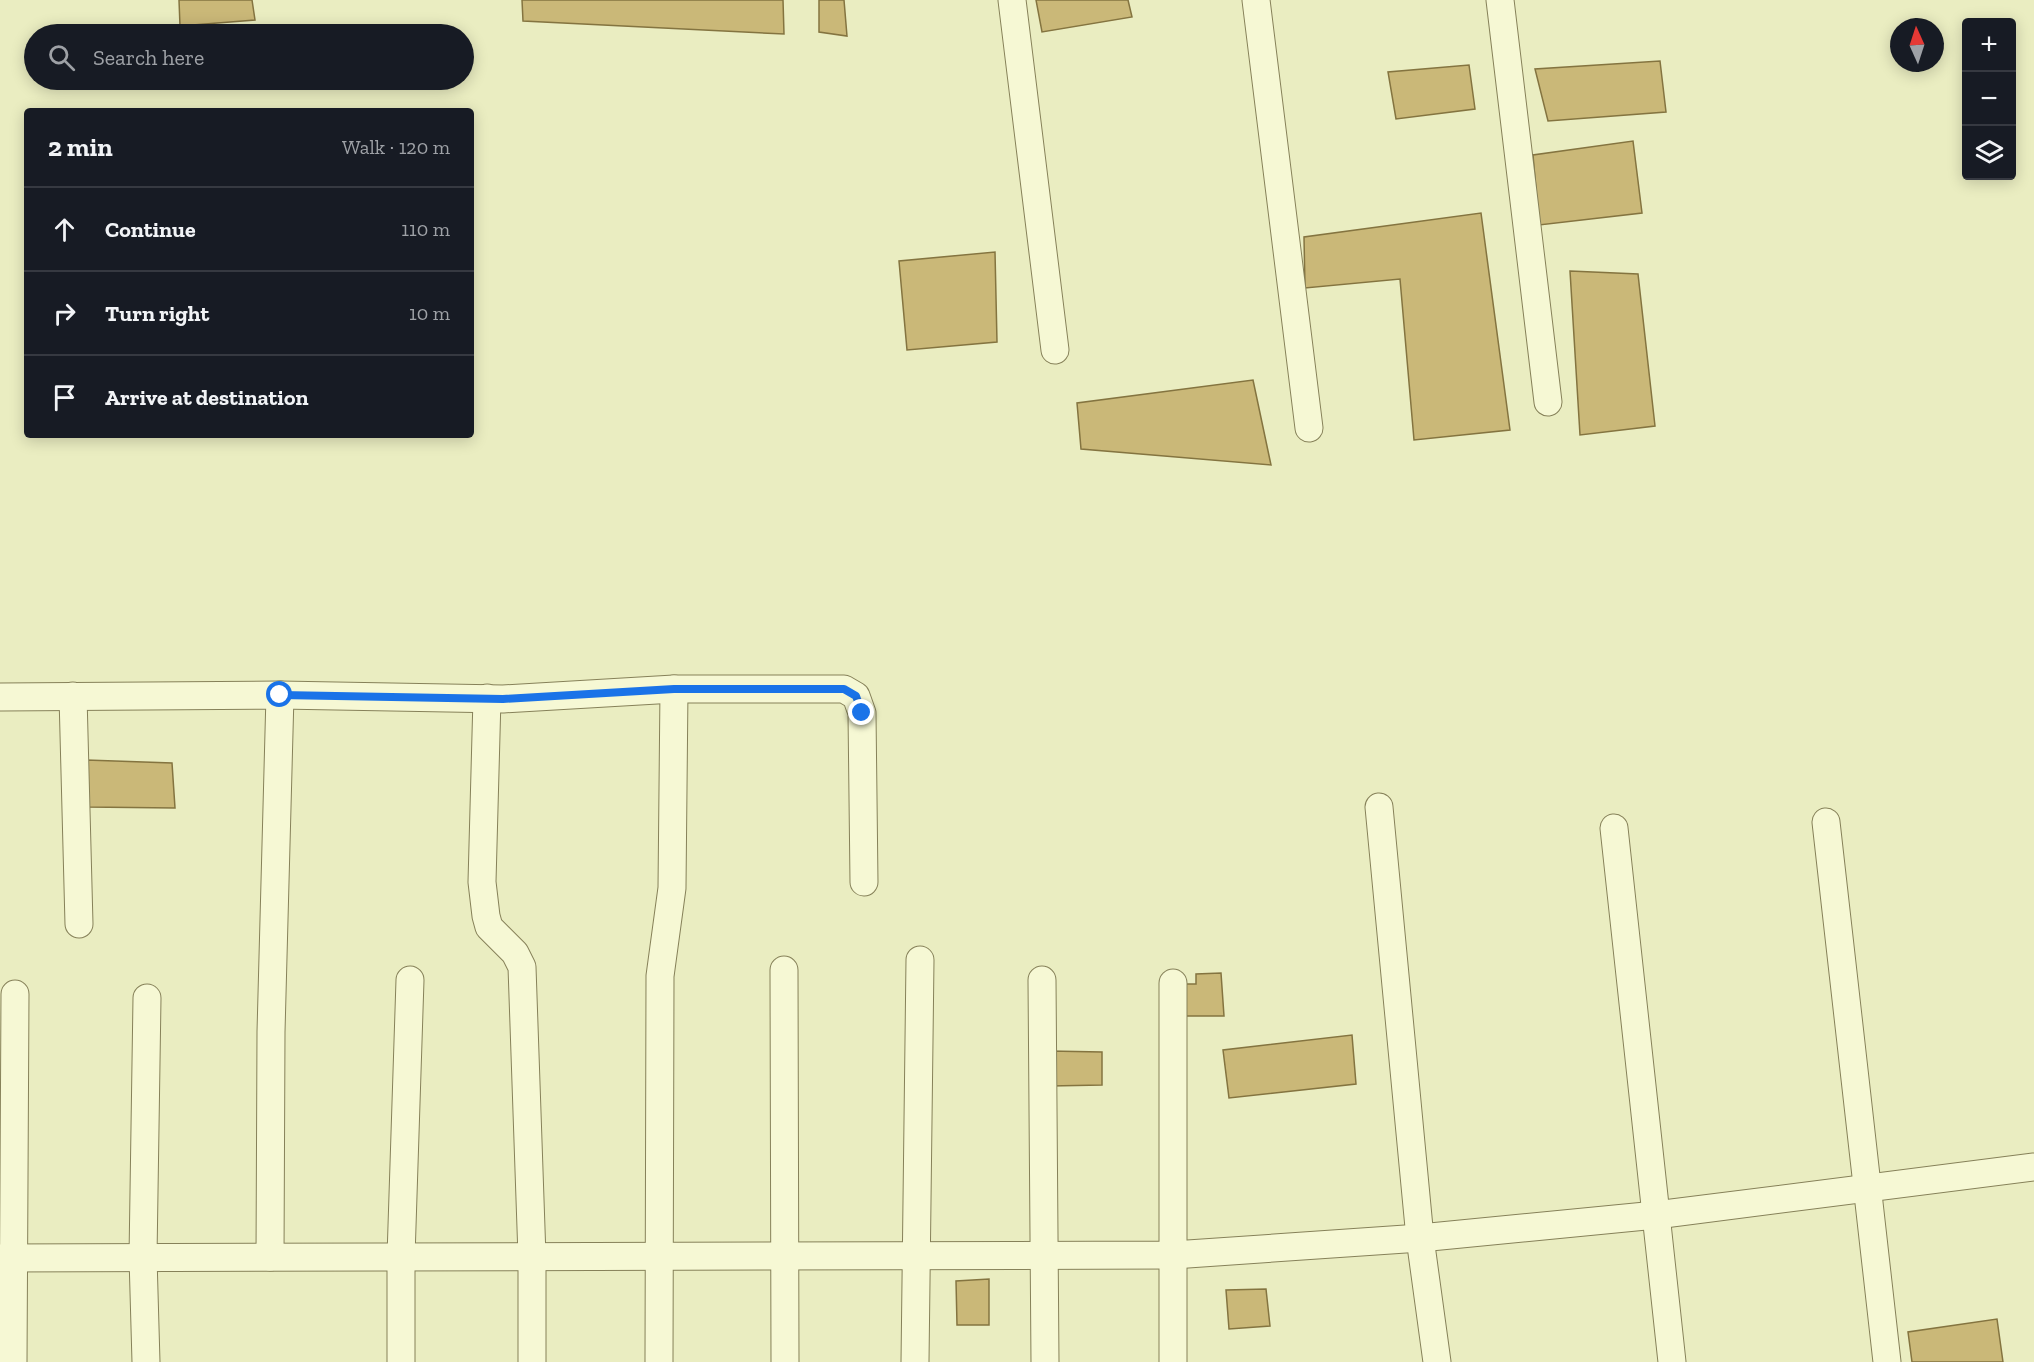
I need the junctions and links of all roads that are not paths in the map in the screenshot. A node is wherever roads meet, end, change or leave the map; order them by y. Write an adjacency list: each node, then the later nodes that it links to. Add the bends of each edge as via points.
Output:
1 (1012, 0): 4 (street)
2 (1256, 0): 6 (street)
3 (1500, 0): 5 (street)
4 (1055, 350)
5 (1548, 402)
6 (1308, 428)
7 (674, 689): 11 (street); 15 (street, via 844,689 856,696 862,713); 28 (street, via 672,888 660,976)
8 (280, 695): 9 (street); 11 (street); 34 (street, via 271,1032)
9 (74, 696): 10 (street); 16 (street)
10 (0, 697)
11 (487, 699): 36 (street, via 482,882 489,927 515,953 522,967)
12 (1379, 807): 27 (street)
13 (1826, 822): 25 (street)
14 (1614, 828): 26 (street)
15 (864, 882)
16 (79, 924)
17 (920, 960): 30 (street)
18 (784, 970): 29 (street)
19 (410, 980): 35 (street)
20 (1042, 980): 31 (street)
21 (1173, 983): 32 (street)
22 (15, 994): 37 (street)
23 (147, 998): 33 (street)
24 (2034, 1167): 25 (street)
25 (1866, 1190): 26 (street); 49 (street)
26 (1656, 1215): 27 (street); 48 (street)
27 (1420, 1238): 32 (street); 47 (street)
28 (658, 1256): 29 (street); 36 (street); 42 (street)
29 (786, 1256): 30 (street); 43 (street)
30 (916, 1256): 31 (street); 44 (street)
31 (1046, 1256): 32 (street); 45 (street)
32 (1173, 1256): 46 (street)
33 (143, 1257): 34 (street); 37 (street); 39 (street)
34 (270, 1257): 35 (street)
35 (401, 1257): 36 (street); 40 (street)
36 (532, 1257): 41 (street)
37 (6, 1258): 38 (street)
38 (13, 1362)
39 (146, 1362)
40 (401, 1362)
41 (532, 1362)
42 (659, 1362)
43 (785, 1362)
44 (915, 1362)
45 (1045, 1362)
46 (1173, 1362)
47 (1437, 1362)
48 (1672, 1362)
49 (1887, 1362)

